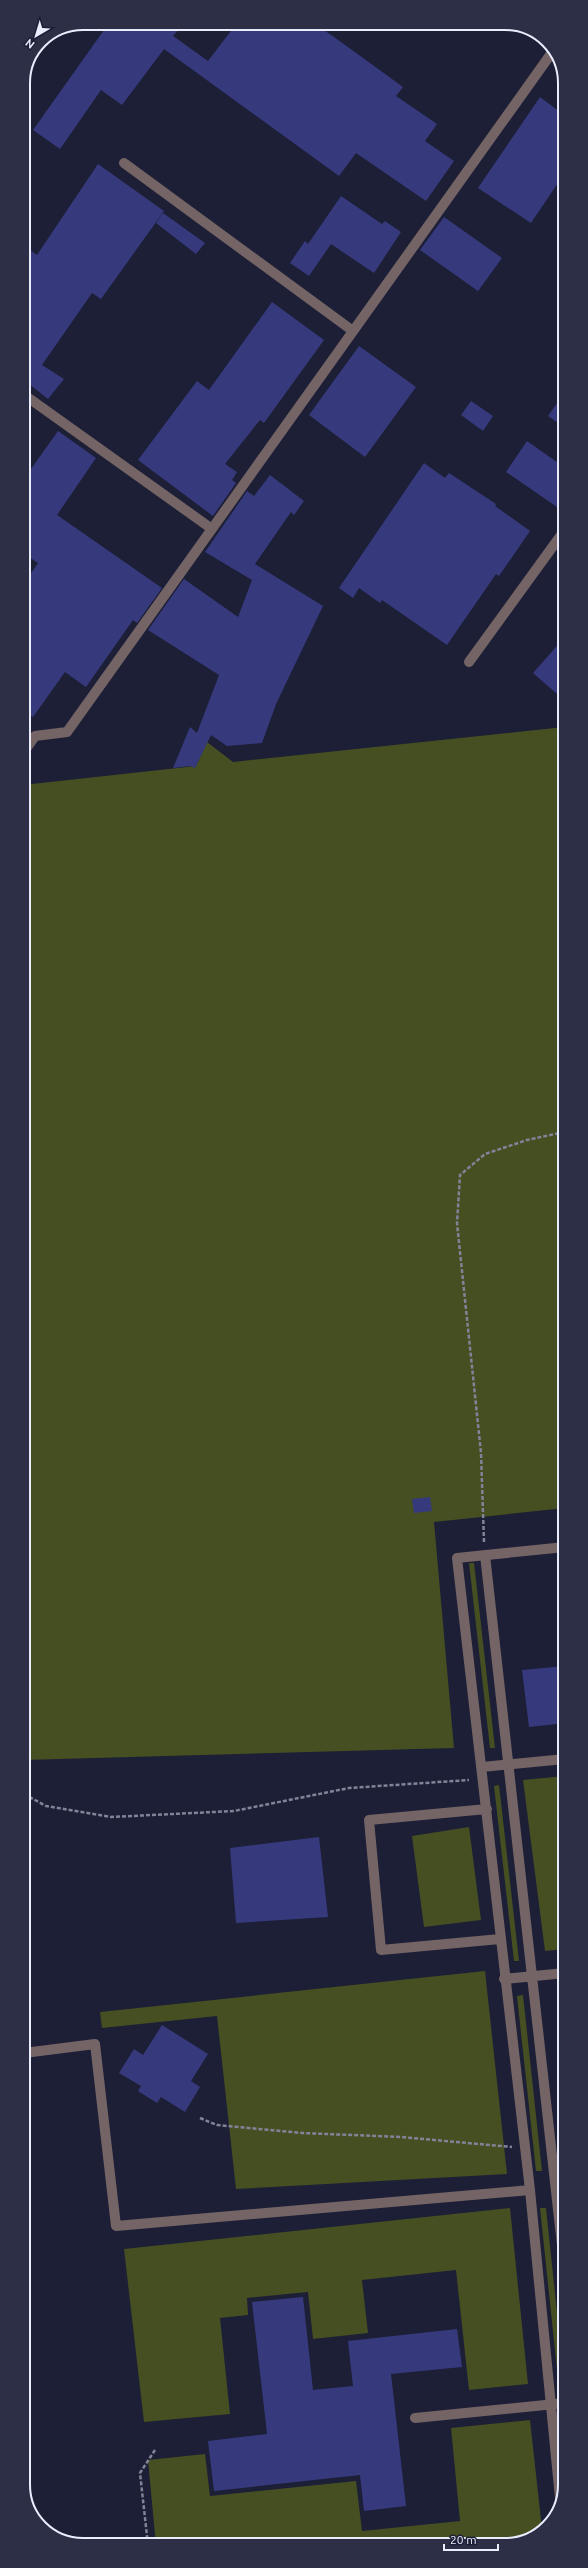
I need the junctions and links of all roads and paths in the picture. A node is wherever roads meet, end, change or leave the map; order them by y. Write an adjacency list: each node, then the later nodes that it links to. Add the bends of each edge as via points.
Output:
1 (550, 55): 3 (street)
2 (124, 163): 3 (street)
3 (353, 331): 5 (street)
4 (30, 399): 5 (street)
5 (212, 529): 8 (street, via 67,732 35,736)
6 (558, 539): 7 (street)
7 (469, 662)
8 (30, 743)
9 (558, 1133): 11 (path, via 527,1140 485,1154 460,1175 458,1223 481,1453)
10 (558, 1548): 11 (street)
11 (485, 1555): 13 (street); 14 (street, via 457,1558)
12 (558, 1759): 13 (street)
13 (509, 1764): 14 (street); 20 (street)
14 (482, 1767): 15 (street)
15 (484, 1779): 16 (path, via 349,1788 234,1812 111,1817 46,1806); 17 (street)
16 (30, 1797)
17 (487, 1809): 18 (street); 18 (street, via 369,1820 381,1950)
18 (500, 1939): 21 (street)
19 (558, 1974): 20 (street)
20 (532, 1976): 21 (street); 26 (street)
21 (504, 1979): 24 (street)
22 (30, 2052): 25 (street, via 95,2044 116,2226)
23 (200, 2118): 24 (path, via 217,2125 302,2133 401,2137)
24 (524, 2148): 25 (street)
25 (530, 2190): 28 (street)
26 (558, 2209)
27 (558, 2404): 28 (street)
28 (550, 2405): 29 (street); 31 (street)
29 (416, 2418)
30 (155, 2450): 32 (path, via 140,2473)
31 (558, 2479)
32 (147, 2538)

